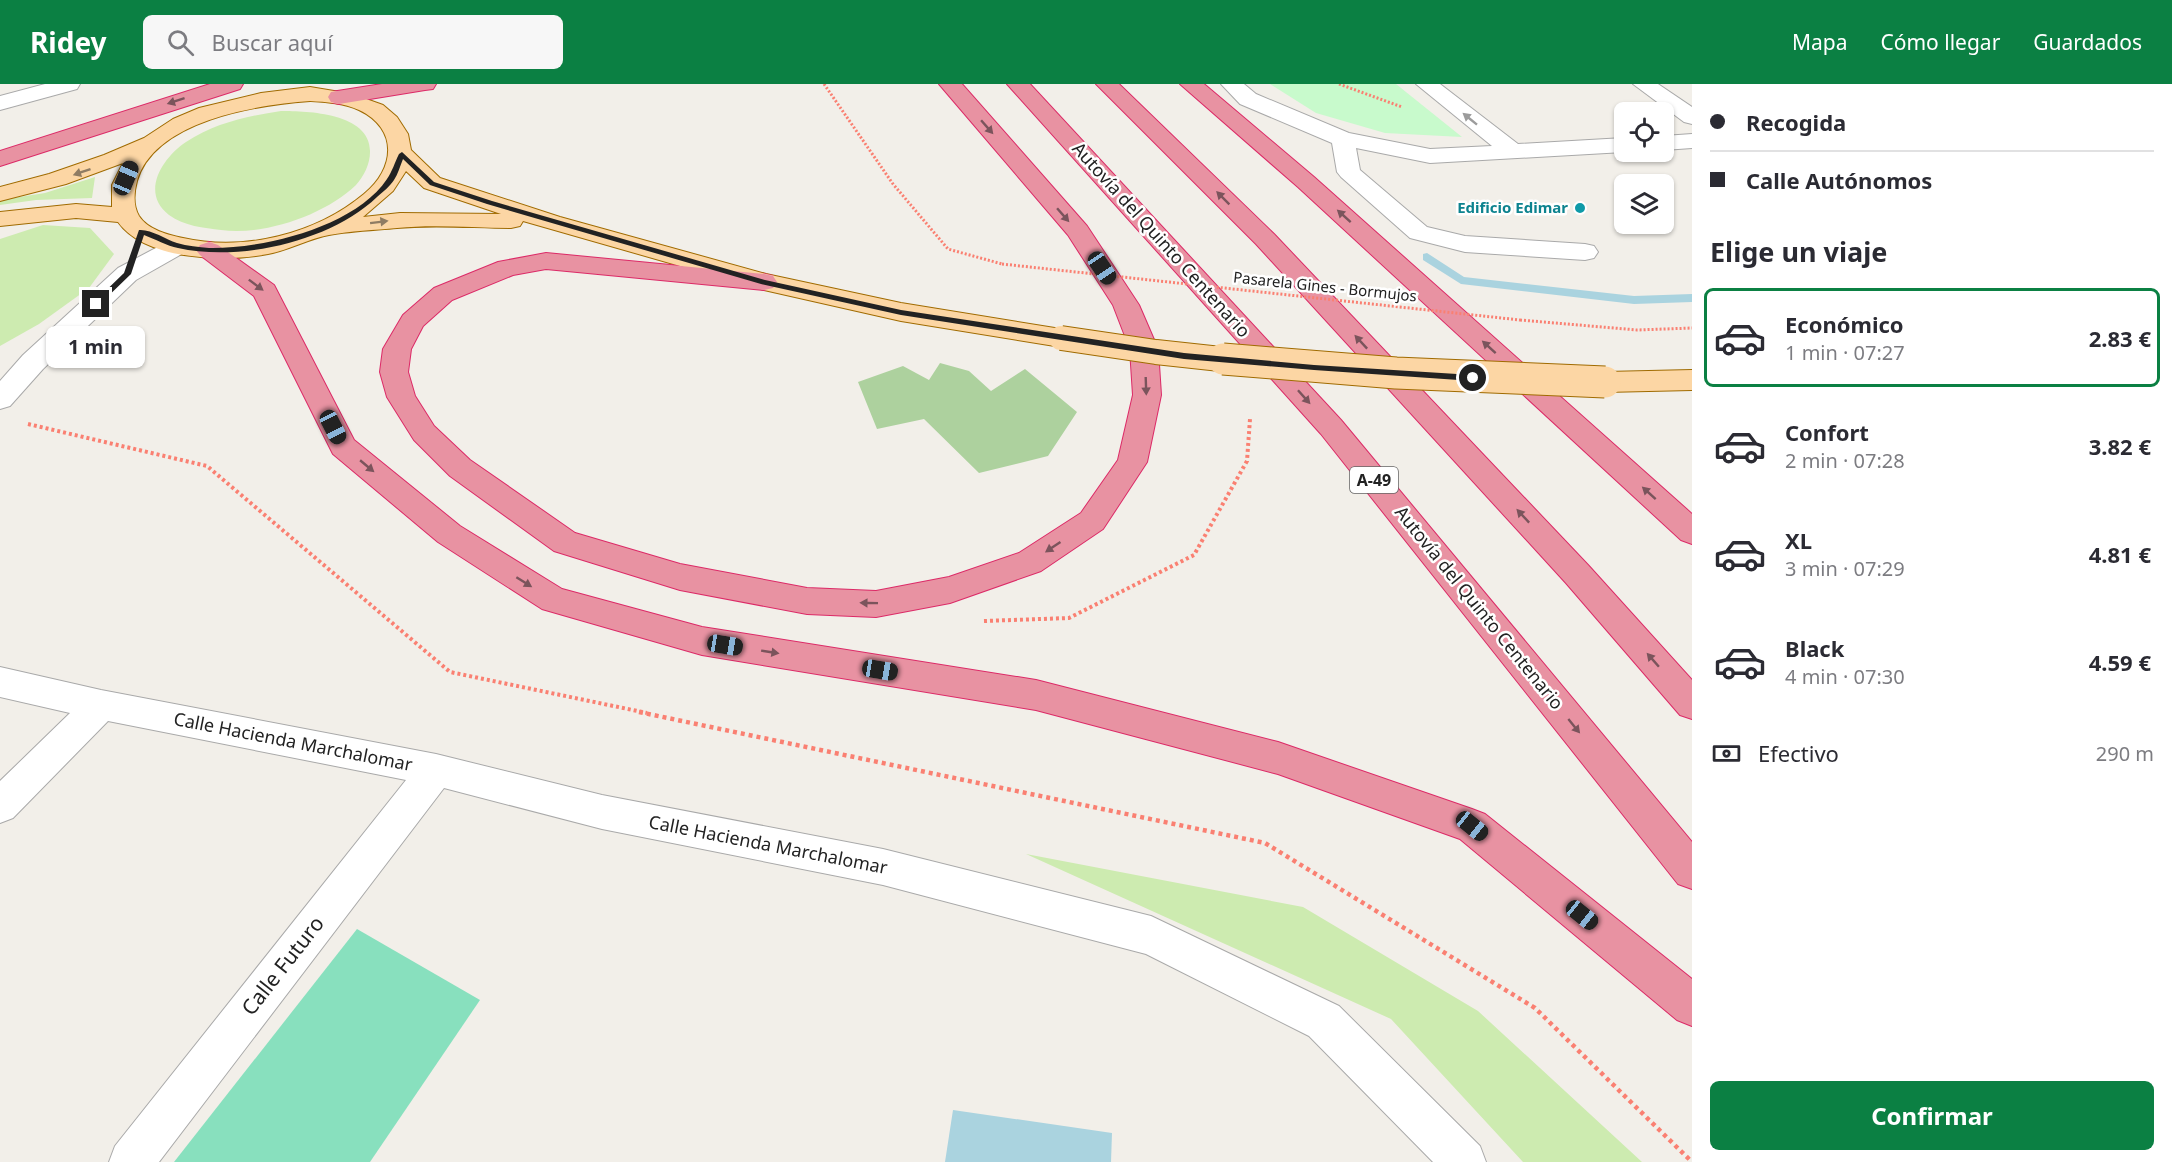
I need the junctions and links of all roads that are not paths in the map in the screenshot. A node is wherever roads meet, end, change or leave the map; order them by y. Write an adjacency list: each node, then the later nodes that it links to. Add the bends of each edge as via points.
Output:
1 (69, 84): 12 (street)
2 (232, 84): 21 (highway, one-way to 21)
3 (425, 84): 11 (highway)
4 (950, 84): 30 (highway, one-way to 30, via 1078,231 1126,305 1144,349 1147,395 1132,462 1092,520 1030,562 950,590 876,604 807,601 680,577 566,542 460,468 424,433 401,397 394,372 397,349 412,321 443,294 507,268 546,261)
5 (1018, 84): 41 (highway, Autovía del Quinto Centenario / A-49, one-way to 41, via 1331,427)
6 (1107, 84): 37 (highway, one-way to 6, via 1577,574 1265,239)
7 (1191, 84): 35 (highway, one-way to 7, via 1306,182)
8 (1232, 84): 14 (street, via 1248,99)
9 (1427, 84): 19 (street, one-way to 9)
10 (1644, 84): 13 (street)
11 (339, 97): 15 (main road, via 310,94 244,101 181,124); 20 (main road, via 374,109 396,129)
12 (0, 103)
13 (1692, 117)
14 (1343, 139): 19 (street, via 1430,156); 28 (street, via 1349,172 1419,233 1465,244)
15 (155, 141): 22 (main road, one-way to 22, via 50,183); 25 (main road, via 131,165 121,191)
16 (1692, 141): 17 (street)
17 (1674, 142)
18 (1614, 146): 19 (street)
19 (1514, 152)
20 (402, 154): 24 (main road, via 432,183); 26 (main road, via 390,181 363,207)
21 (0, 159)
22 (0, 194)
23 (0, 219): 25 (main road, via 76,211)
24 (550, 222): 26 (main road, one-way to 24, via 400,220); 30 (main road)
25 (134, 223): 27 (main road); 29 (street)
26 (321, 230): 27 (main road, via 266,246)
27 (194, 248): 29 (street); 42 (highway, one-way to 42, via 265,291 343,447 449,534 553,600 702,642 1036,695 1278,758 1472,826)
28 (1585, 252)
29 (127, 274): 31 (street)
30 (764, 282): 33 (main road, bridge, via 901,312 1184,356 1451,378)
31 (33, 362): 32 (street); 34 (street)
32 (0, 370)
33 (1692, 380)
34 (0, 399)
35 (1692, 532)
36 (0, 682): 38 (street, Calle Hacienda Marchalomar)
37 (1692, 704)
38 (102, 705): 39 (street, Calle Hacienda Marchalomar); 40 (street)
39 (436, 770): 43 (street, Calle Futuro); 44 (street, Calle Hacienda Marchalomar, via 602,812 883,867 1151,936 1324,1021)
40 (0, 806)
41 (1692, 871)
42 (1692, 1005)
43 (131, 1162)
44 (1464, 1162)

